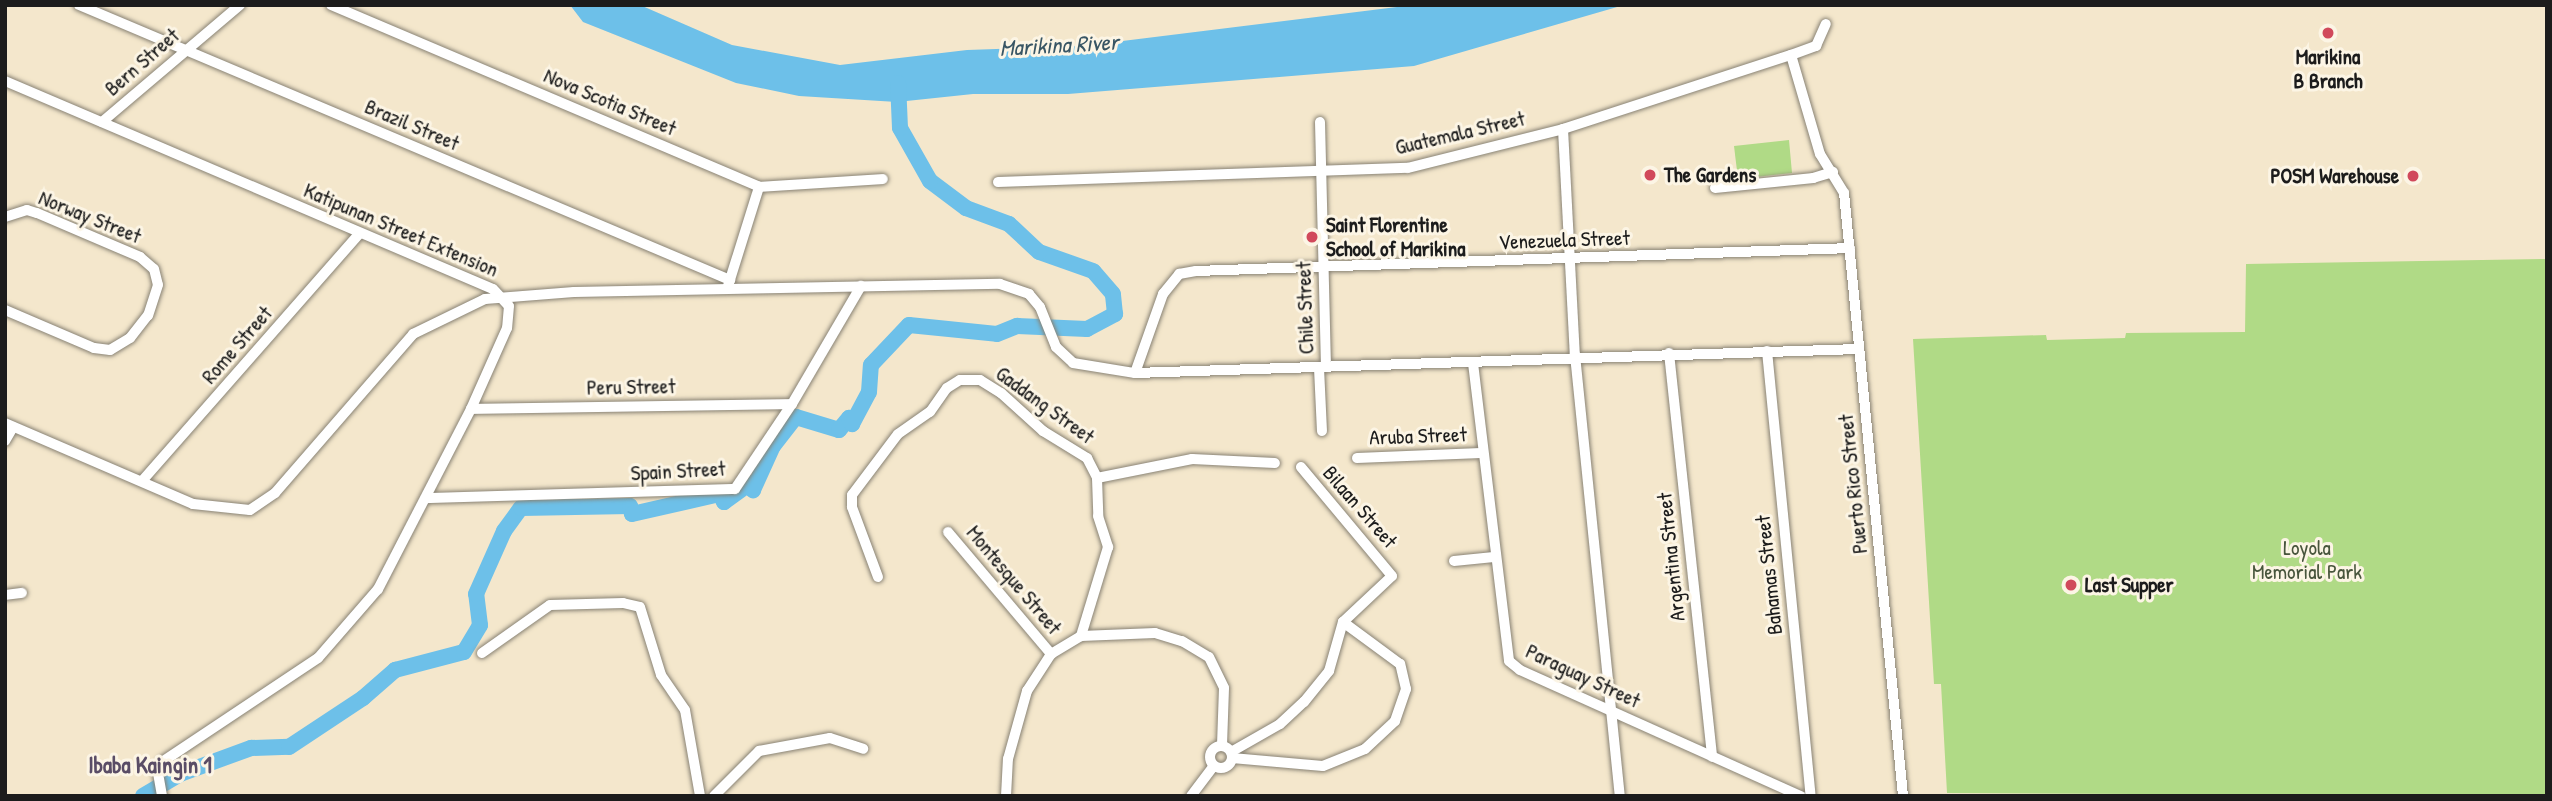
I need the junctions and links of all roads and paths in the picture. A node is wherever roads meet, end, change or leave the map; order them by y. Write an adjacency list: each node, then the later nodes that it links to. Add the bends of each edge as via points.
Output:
1 (79, 5): 5 (street, Brazil Street)
2 (240, 5): 5 (street, Bern Street)
3 (331, 5): 15 (street, Nova Scotia Street)
4 (1826, 24): 6 (street, Guatemala Street, via 1816,46)
5 (184, 49): 8 (street, Bern Street); 22 (street, Brazil Street)
6 (1791, 55): 10 (street, Guatemala Street); 12 (street, via 1820,155)
7 (5, 81): 8 (street, Katipunan Street Extension)
8 (102, 122): 18 (street, Katipunan Street Extension)
9 (1320, 122): 11 (street, Chile Street)
10 (1563, 129): 11 (street, Guatemala Street, via 1408,168); 20 (street)
11 (1321, 171): 14 (street, Guatemala Street); 21 (street, Chile Street)
12 (1833, 172): 16 (street); 19 (street, Puerto Rico Street, via 1844,193)
13 (883, 179): 15 (street, Nova Scotia Street)
14 (998, 182)
15 (759, 187): 22 (street)
16 (1714, 188)
17 (5, 217): 25 (street, Norway Street, via 37,213 140,257 154,268 158,285 148,315 130,338 110,350 94,348)
18 (360, 233): 24 (street, Katipunan Street Extension); 43 (street, Rome Street)
19 (1850, 248): 20 (street, Venezuela Street); 26 (street, Puerto Rico Street)
20 (1571, 259): 21 (street, Venezuela Street); 29 (street)
21 (1322, 267): 31 (street, Chile Street); 32 (street, Venezuela Street, via 1179,274 1163,295)
22 (729, 283): 23 (street); 24 (street)
23 (861, 286): 32 (street, via 1000,284 1029,294 1056,347 1073,363); 33 (street, Spain Street)
24 (502, 296): 34 (street, Katipunan Street Extension, via 509,306 509,320); 43 (street, via 471,305 413,334 275,493 250,510 193,504)
25 (5, 310)
26 (1859, 349): 27 (street); 68 (street, Puerto Rico Street)
27 (1767, 351): 28 (street); 67 (street, Bahamas Street)
28 (1669, 353): 29 (street); 58 (street, Argentina Street)
29 (1576, 355): 30 (street); 55 (street)
30 (1473, 363): 31 (street); 38 (street, Paraguay Street)
31 (1323, 367): 32 (street); 36 (street, Chile Street)
32 (1135, 373)
33 (792, 404): 34 (street, Peru Street); 44 (street, Spain Street, via 739,485 730,490)
34 (471, 409): 44 (street, Katipunan Street Extension)
35 (9, 425): 37 (street); 43 (street)
36 (1322, 431)
37 (5, 442)
38 (1481, 453): 39 (street, Aruba Street); 46 (street, Paraguay Street)
39 (1357, 458)
40 (1275, 463): 42 (street, via 1192,459)
41 (1301, 467): 51 (street, Bilaan Street, via 1391,572)
42 (1097, 478): 48 (street, Gaddang Street, via 1087,458 1025,418 989,383 960,380 947,388 930,412 898,434 852,495 852,507); 52 (street, via 1098,516 1108,547)
43 (142, 481)
44 (427, 498): 60 (street, Katipunan Street Extension, via 378,590 334,645 165,760)
45 (948, 532): 54 (street, Montesque Street)
46 (1494, 557): 47 (street); 55 (street, Paraguay Street, via 1509,660 1520,670)
47 (1454, 561)
48 (878, 577)
49 (22, 593): 50 (street)
50 (5, 595)
51 (1343, 622): 57 (street, via 1329,671 1304,702 1270,730); 57 (street, via 1399,664 1406,689 1395,721 1365,749 1323,766)
52 (1081, 636): 54 (street); 57 (street, via 1156,633 1209,657 1224,688)
53 (482, 653): 61 (street, via 550,605 622,603 640,607 661,675 685,710)
54 (1051, 654): 63 (street, via 1021,709 1008,759)
55 (1612, 711): 58 (street, Paraguay Street); 65 (street)
56 (863, 748): 62 (street, via 830,738 759,751)
57 (1228, 752): 59 (street, via 1224,768); 59 (street, via 1211,753)
58 (1712, 757): 66 (street, Paraguay Street)
59 (1214, 766): 64 (street)
60 (161, 788)
61 (700, 796)
62 (714, 796)
63 (1006, 796)
64 (1191, 796)
65 (1620, 796)
66 (1801, 796)
67 (1811, 796)
68 (1903, 796)

